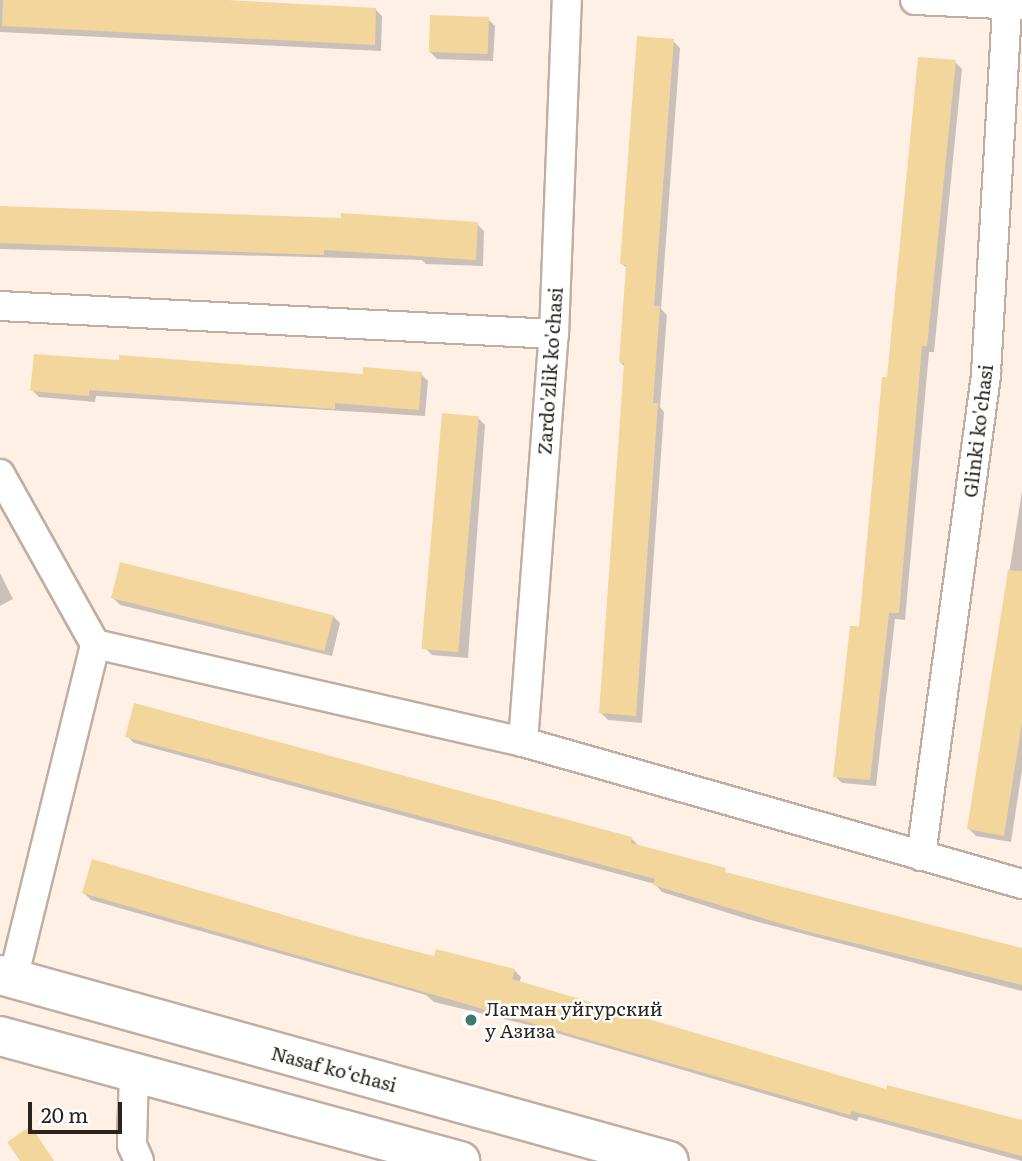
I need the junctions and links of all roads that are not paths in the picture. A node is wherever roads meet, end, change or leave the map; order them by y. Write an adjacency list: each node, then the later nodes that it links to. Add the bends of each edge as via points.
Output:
1 (567, 0): 5 (street, Zardo'zlik ko'chasi)
2 (915, 0): 3 (street)
3 (1015, 5): 9 (street, Glinki ko'chasi, via 986,373)
4 (0, 306): 5 (street)
5 (554, 334): 8 (street, Zardo'zlik ko'chasi)
6 (0, 474): 7 (street)
7 (95, 644): 8 (street); 11 (street)
8 (523, 742): 9 (street)
9 (921, 856): 10 (street)
10 (1022, 884)
11 (6, 977): 16 (main road, Nasaf ko‘chasi)
12 (0, 1036): 13 (main road)
13 (134, 1072): 14 (street, via 132,1145); 15 (main road)
14 (139, 1161)
15 (460, 1161)
16 (670, 1161)

